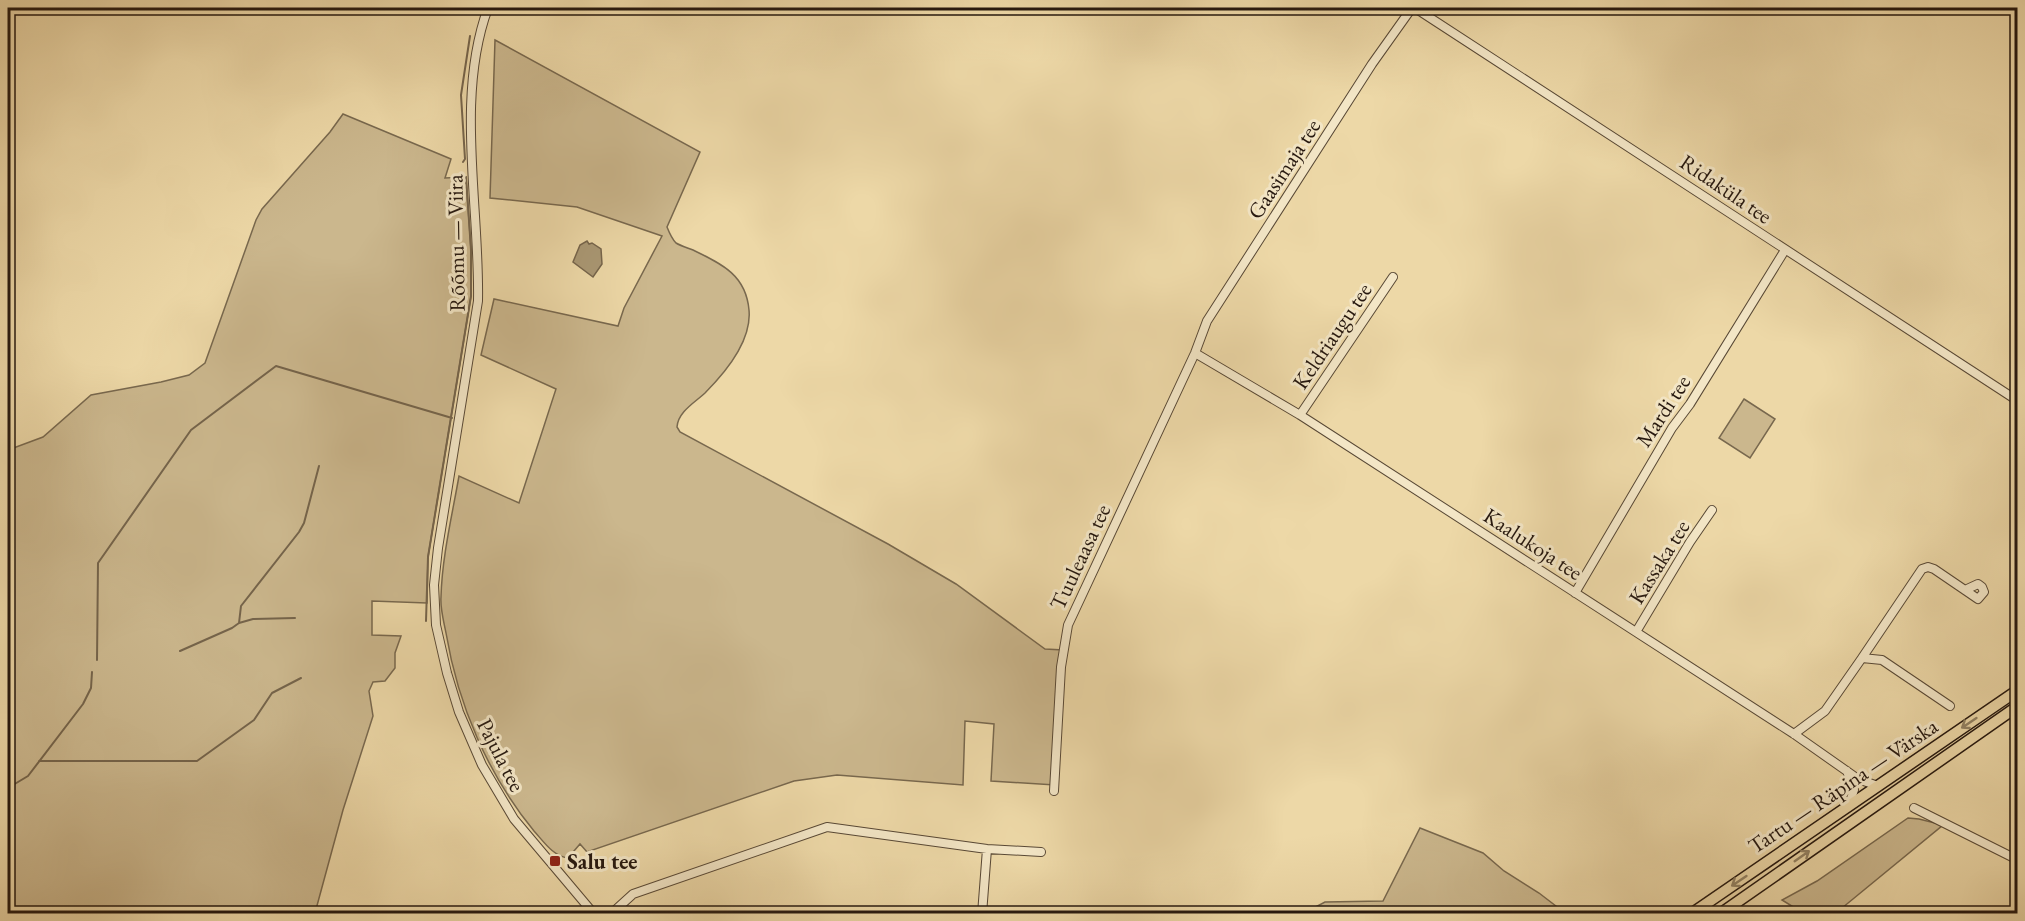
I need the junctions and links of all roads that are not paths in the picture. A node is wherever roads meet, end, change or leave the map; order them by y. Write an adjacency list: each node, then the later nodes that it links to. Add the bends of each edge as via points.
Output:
1 (488, 8): 10 (street, Rõõmu — Viira, via 476,51 471,107 478,301)
2 (1409, 8): 6 (street, Gaasimaja tee, via 1207,321)
3 (1415, 8): 4 (street, Ridaküla tee)
4 (1785, 250): 7 (street, Ridaküla tee); 12 (street, Mardi tee, via 1672,428)
5 (1393, 277): 8 (street, Keldriaugu tee)
6 (1195, 353): 8 (street, Kaalukoja tee); 21 (street, Tuuleaasa tee, via 1068,626 1061,667)
7 (2018, 401)
8 (1300, 415): 12 (street, Kaalukoja tee)
9 (1712, 510): 13 (street, Kassaka tee)
10 (434, 585): 27 (street, Pajula tee, via 436,625 447,673 482,765 514,819)
11 (1965, 590): 14 (street, via 1934,569 1922,569)
12 (1575, 593): 13 (street, Kaalukoja tee)
13 (1636, 632): 18 (street, Kaalukoja tee)
14 (1862, 658): 16 (street, via 1882,660); 18 (street, via 1825,711)
15 (2018, 690): 20 (main road, Tartu — Räpina — Värska, one-way to 20)
16 (1950, 706)
17 (2018, 706): 31 (main road, Tartu — Räpina — Värska, one-way to 17)
18 (1794, 734): 19 (street, Kaalukoja tee)
19 (1847, 771): 20 (street, Kaalukoja tee); 22 (street, via 1854,790)
20 (1878, 786): 22 (main road, Tartu — Räpina — Värska)
21 (1054, 791)
22 (1848, 807): 30 (main road, Tartu — Räpina — Värska, one-way to 30)
23 (1914, 808): 26 (street)
24 (987, 849): 25 (street); 28 (street, via 827,827 633,894); 29 (street)
25 (1041, 852)
26 (2018, 860)
27 (594, 914)
28 (610, 914)
29 (982, 914)
30 (1691, 914)
31 (1719, 914)

